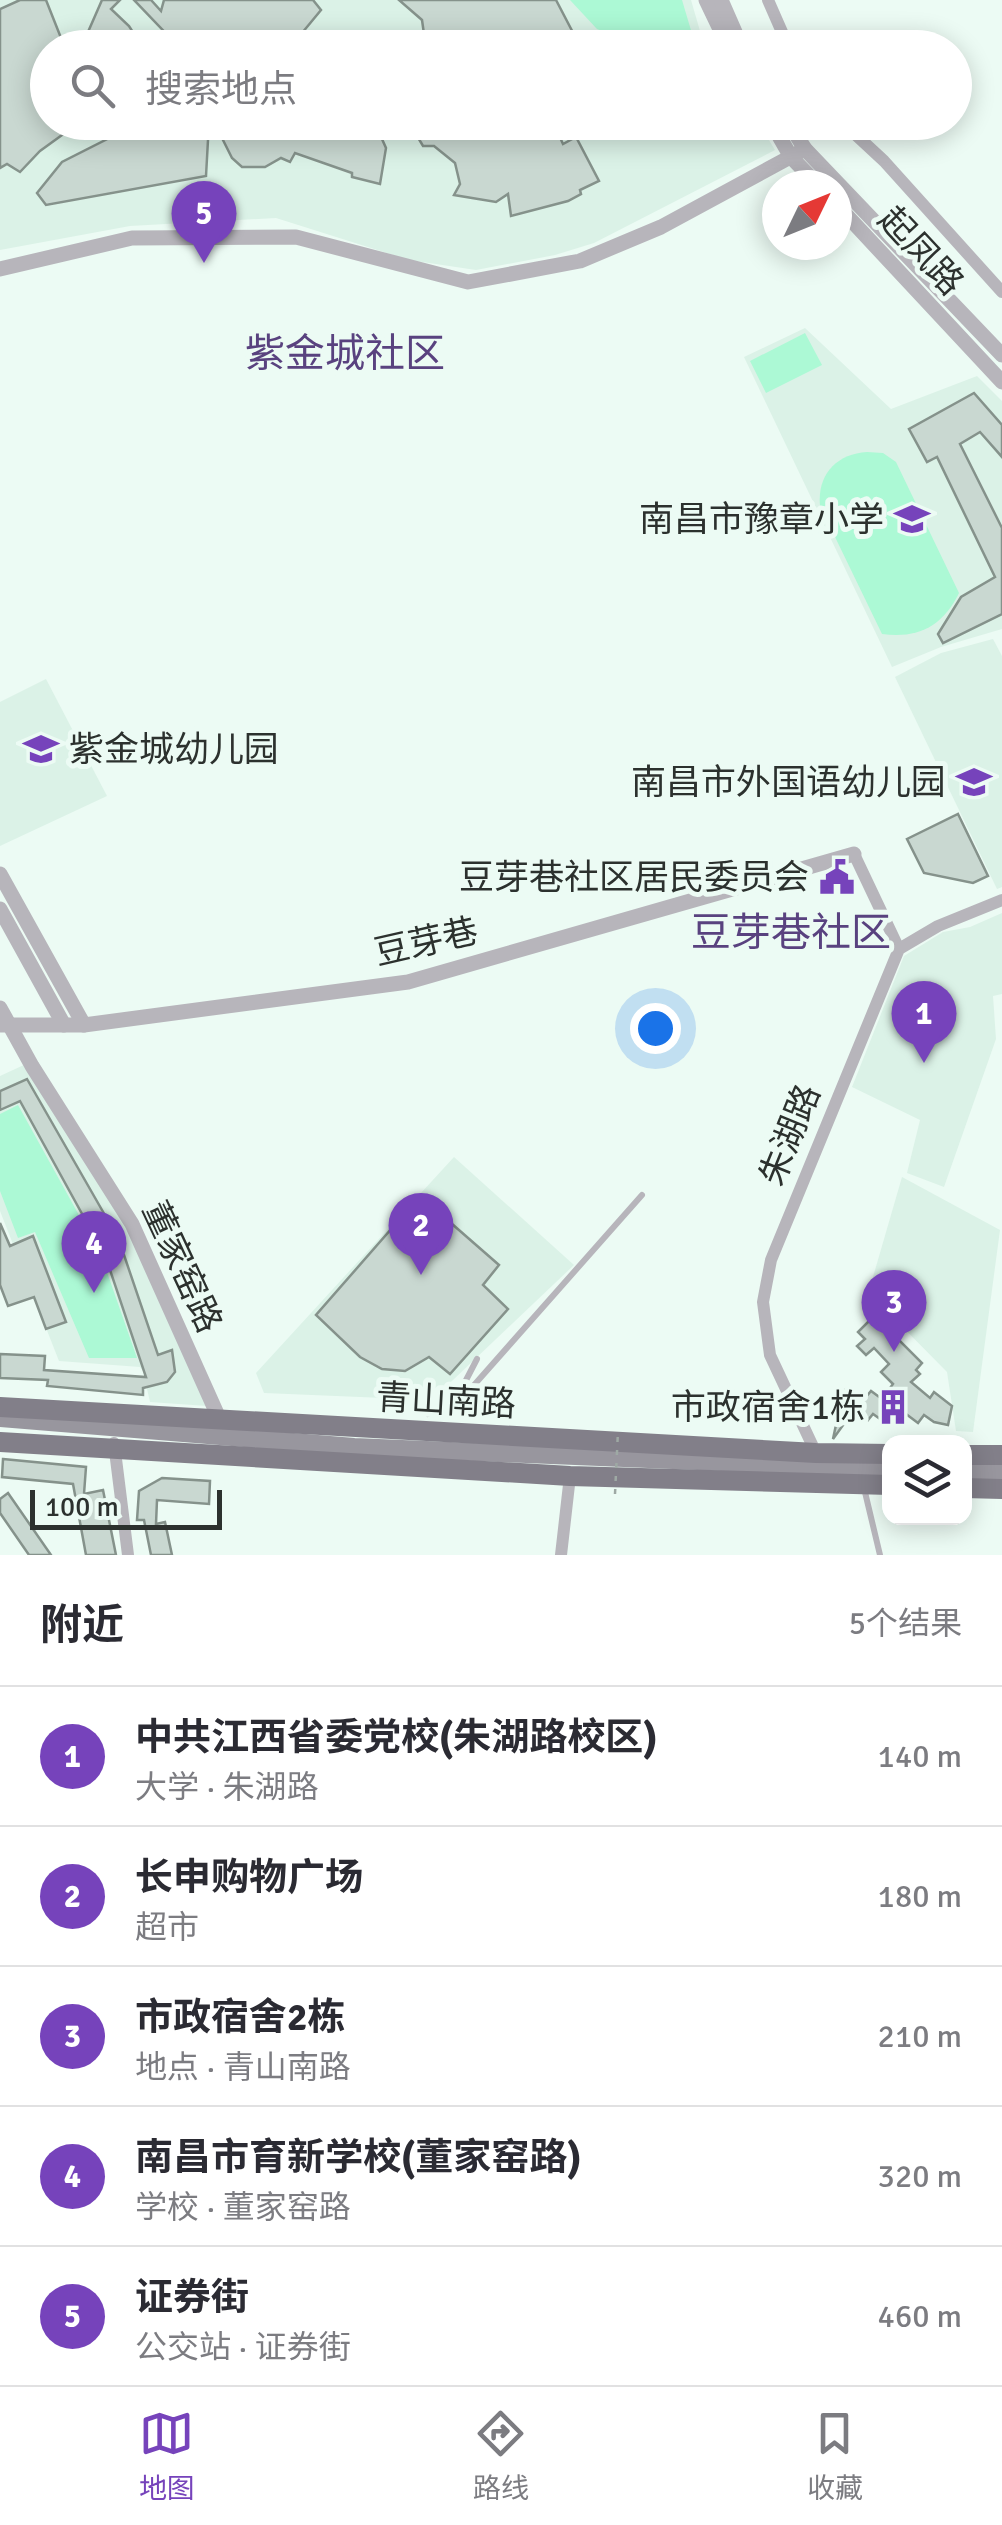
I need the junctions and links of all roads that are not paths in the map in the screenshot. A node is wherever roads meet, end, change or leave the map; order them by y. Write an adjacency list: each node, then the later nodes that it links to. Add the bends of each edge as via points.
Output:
1 (706, 0): 4 (street)
2 (721, 0): 5 (street)
3 (768, 0): 6 (street)
4 (720, 30)
5 (734, 30)
6 (780, 30)
7 (786, 140): 10 (street, 起凤路)
8 (794, 140): 10 (street, 起凤路)
9 (861, 140): 14 (street)
10 (798, 153): 11 (street, 起凤路); 13 (street, via 661,227 580,261 468,282 296,237 132,238); 15 (street, 起凤路)
11 (809, 170)
12 (852, 222): 16 (street, 起凤路)
13 (0, 269)
14 (1002, 292)
15 (1002, 356)
16 (1002, 382)
17 (854, 854): 21 (street); 25 (street, 豆芽巷, via 408,982)
18 (0, 874): 25 (street)
19 (1002, 900): 21 (street)
20 (0, 909): 24 (street)
21 (899, 949): 36 (street, 朱湖路, via 770,1260 764,1302 770,1355)
22 (0, 1008): 23 (street, 董家窑路)
23 (5, 1025): 24 (street, 豆芽巷); 34 (street, 董家窑路, via 132,1224)
24 (64, 1025): 25 (street, 豆芽巷)
25 (84, 1025)
26 (642, 1195): 29 (lane, via 463,1397)
27 (477, 1358): 29 (lane, via 464,1384)
28 (0, 1408): 32 (main road, 青山南路)
29 (428, 1414): 33 (lane)
30 (0, 1418): 32 (main road)
31 (0, 1428): 32 (main road)
32 (114, 1432): 34 (main road, 青山南路); 34 (main road, 青山南路); 35 (main road, 青山南路); 48 (street)
33 (405, 1432): 34 (main road, 青山南路); 36 (main road, 青山南路)
34 (227, 1440): 40 (main road, via 730,1473); 43 (main road, 青山南路)
35 (0, 1442)
36 (816, 1453): 37 (main road, 青山南路)
37 (882, 1454)
38 (972, 1455): 39 (main road)
39 (1002, 1456)
40 (882, 1472)
41 (972, 1474): 42 (main road)
42 (1002, 1475)
43 (570, 1476): 44 (main road, 青山南路); 49 (street)
44 (863, 1484): 45 (main road, 青山南路); 50 (lane)
45 (882, 1485)
46 (972, 1488): 47 (main road)
47 (1002, 1488)
48 (128, 1555)
49 (561, 1555)
50 (880, 1555)

